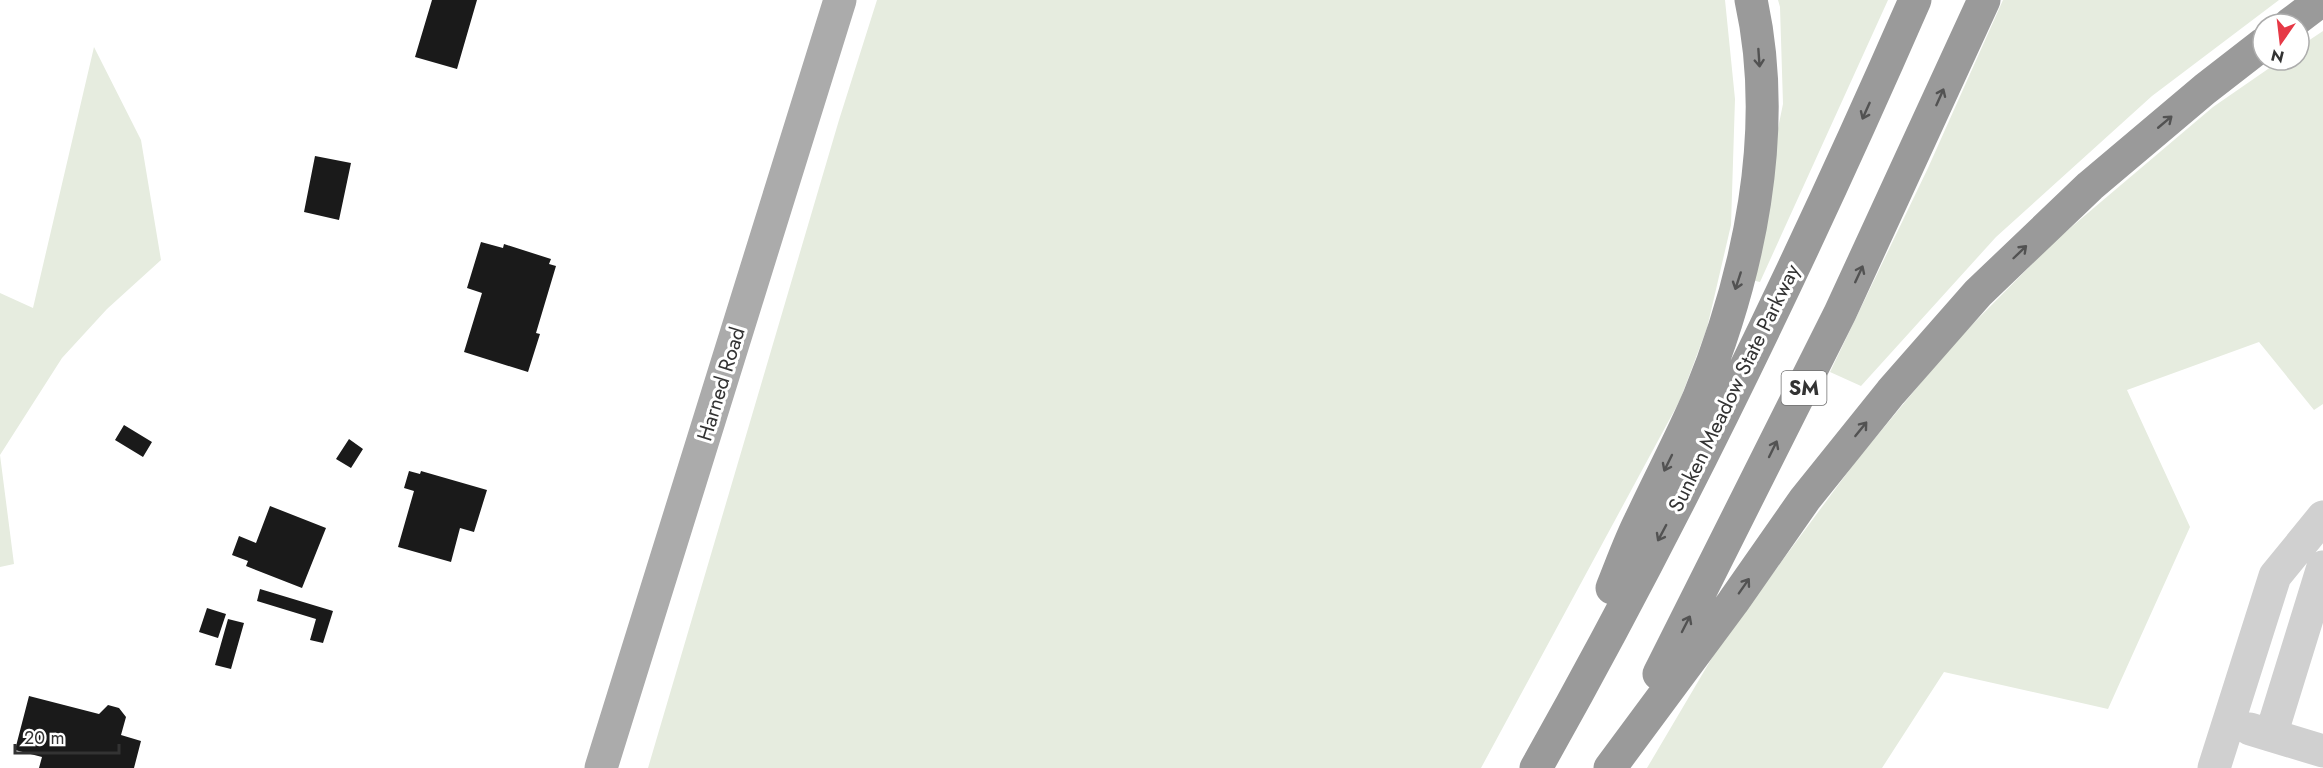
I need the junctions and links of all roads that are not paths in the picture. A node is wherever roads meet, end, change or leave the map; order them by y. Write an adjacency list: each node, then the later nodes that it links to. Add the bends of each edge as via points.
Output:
1 (840, 0): 14 (main road, Harned Road)
2 (1751, 0): 12 (highway, one-way to 12, via 1761,110 1755,187 1741,271 1713,362 1638,523)
3 (1915, 0): 12 (highway, Sunken Meadow State Parkway, one-way to 12, via 1835,178 1686,485)
4 (1984, 0): 16 (highway, SM, one-way to 4, via 1707,582 1840,313)
5 (2322, 0): 6 (highway)
6 (2306, 12)
7 (2251, 53): 16 (highway, one-way to 7, via 1805,499 1978,293 2090,186)
8 (2323, 517): 10 (lane, via 2274,576)
9 (2323, 567): 11 (lane)
10 (2228, 723): 11 (lane); 17 (lane)
11 (2271, 735): 13 (lane)
12 (1552, 739): 15 (highway, Sunken Meadow State Parkway)
13 (2323, 751)
14 (601, 768)
15 (1536, 768)
16 (1609, 768)
17 (2214, 768)

